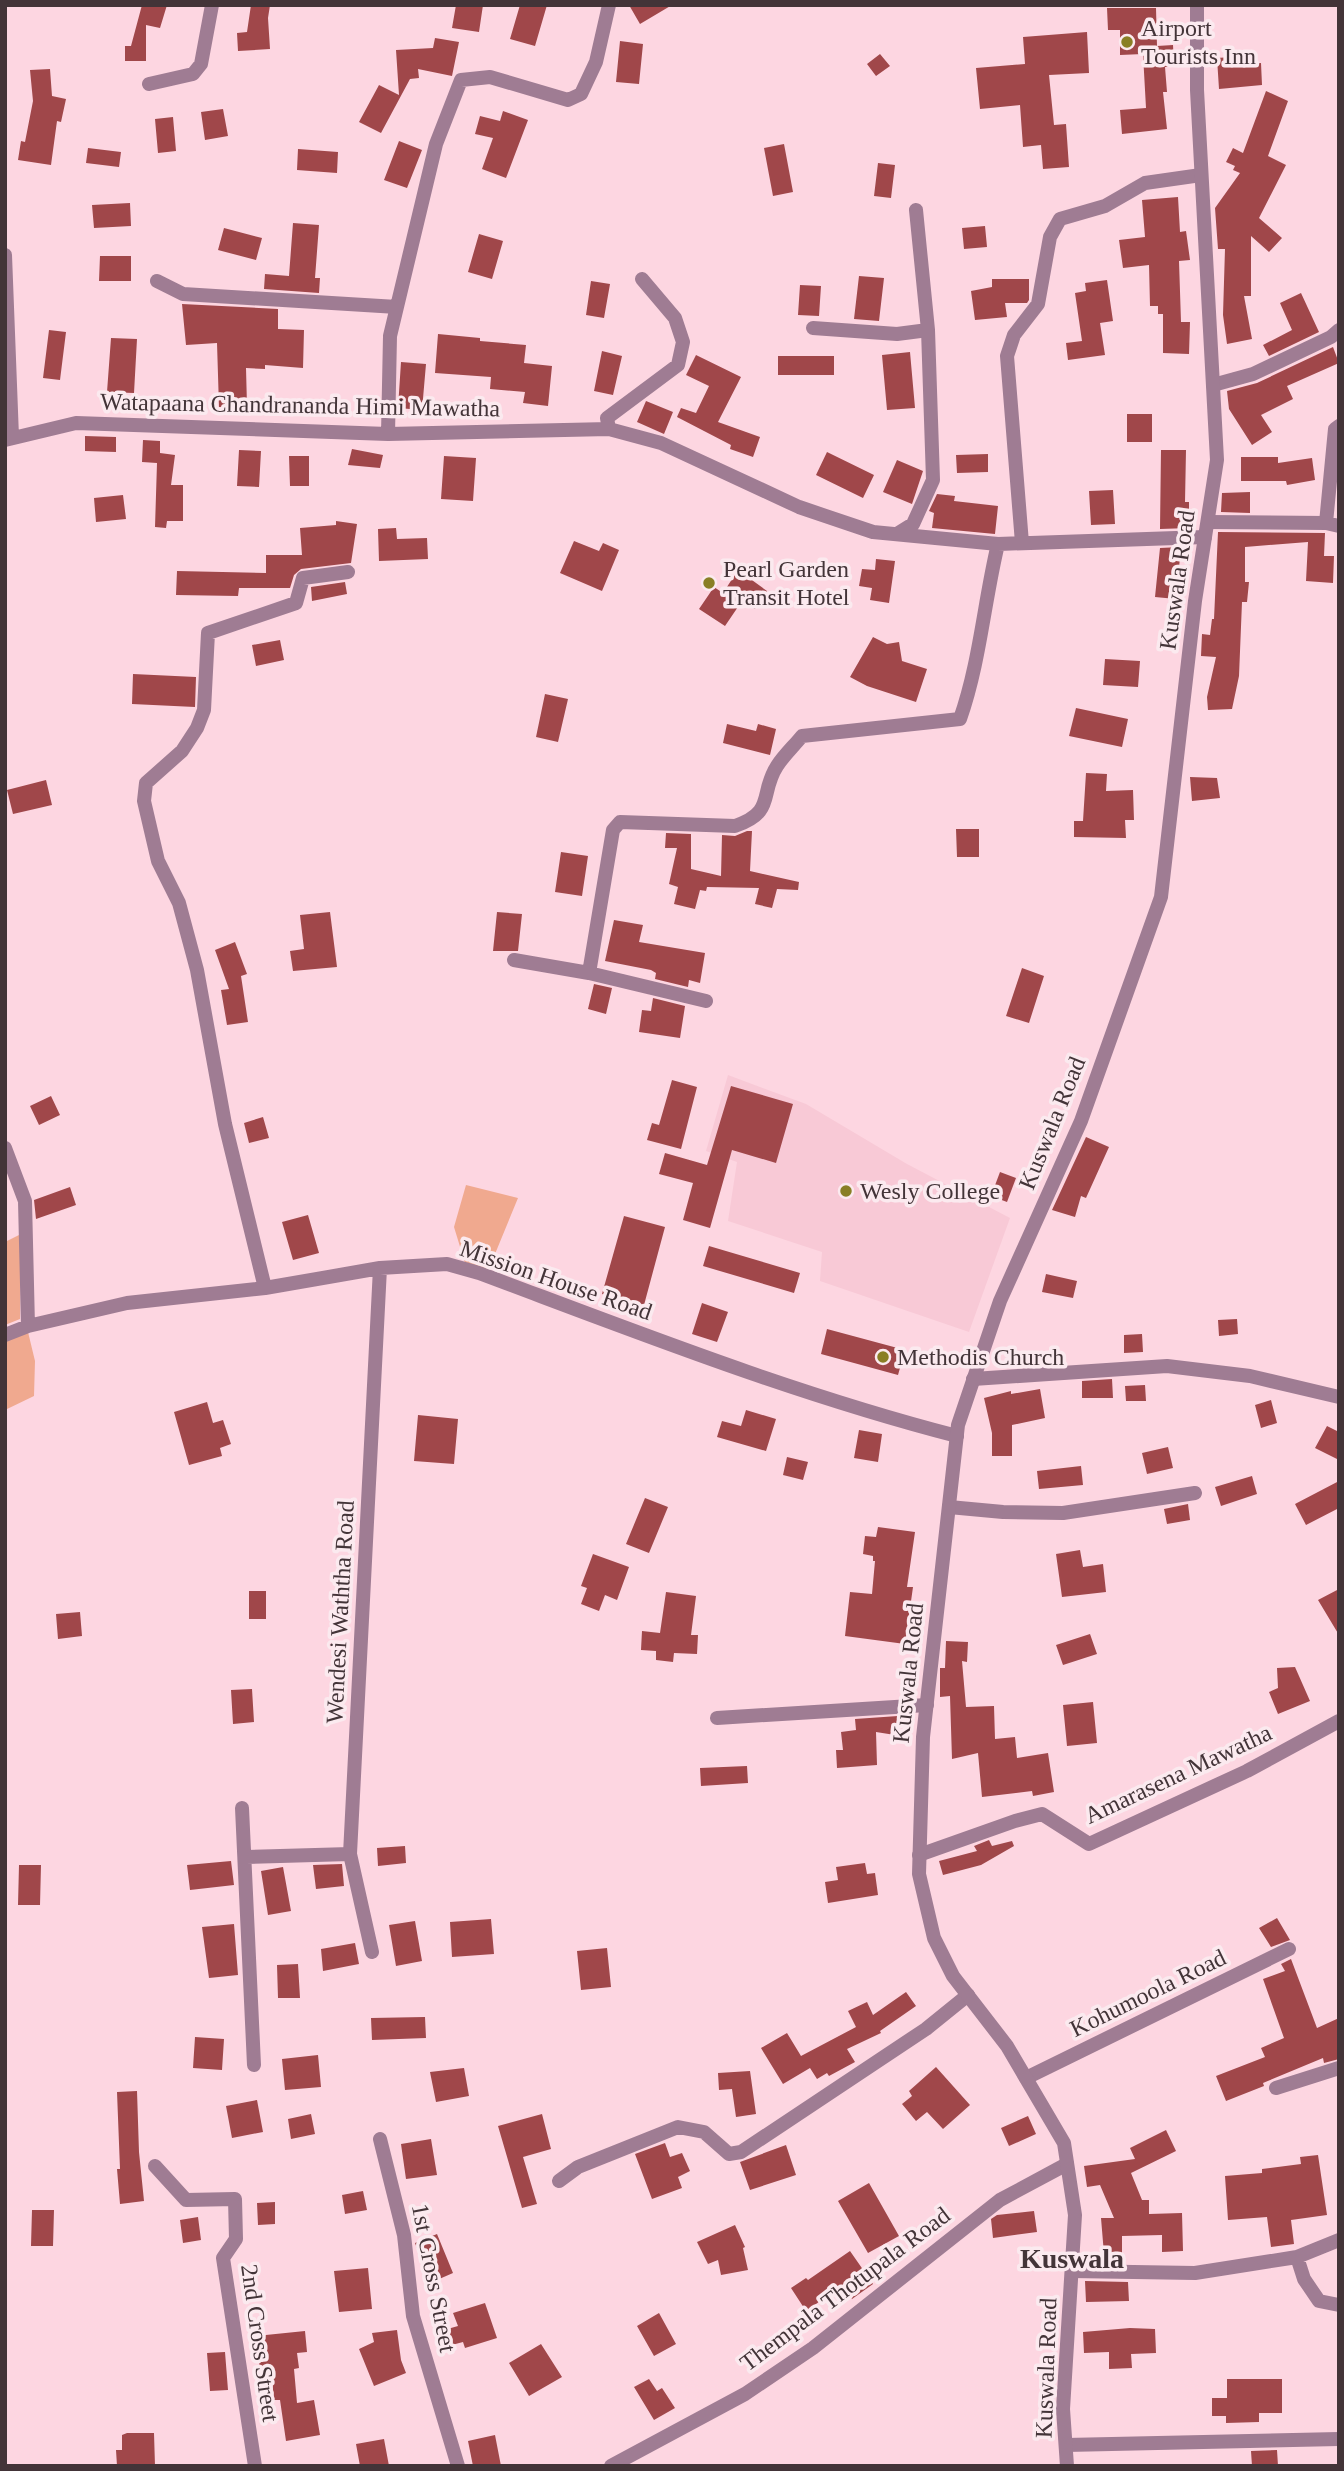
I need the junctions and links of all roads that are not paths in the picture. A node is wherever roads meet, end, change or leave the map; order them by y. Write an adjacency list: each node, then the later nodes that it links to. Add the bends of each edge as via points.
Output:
1 (212, 5): 4 (street, via 201,64 193,74)
2 (609, 5): 10 (street, via 596,62 582,94 568,100 490,77 461,80 436,144)
3 (1196, 5): 5 (street, Kuswala Road)
4 (149, 84)
5 (1201, 175): 14 (street, Kuswala Road); 24 (street, via 1145,183 1105,206 1060,219 1050,237 1038,304 1014,335 1007,356)
6 (916, 211): 12 (street)
7 (5, 255): 18 (street)
8 (642, 279): 16 (street, via 676,318 683,342 678,365 607,418)
9 (157, 281): 10 (street, via 183,294)
10 (397, 307): 17 (street, via 390,337)
11 (813, 328): 12 (street, via 897,334)
12 (928, 330): 22 (street, via 933,480 913,524)
13 (1339, 330): 14 (street, via 1253,374)
14 (1213, 385): 20 (street, Kuswala Road, via 1217,460)
15 (1339, 426): 19 (street, via 1335,429)
16 (609, 429): 17 (street, Watapaana Chandrananda Himi Mawatha); 22 (street, Watapaana Chandrananda Himi Mawatha, via 661,443 799,507 873,533)
17 (388, 434): 18 (street, Watapaana Chandrananda Himi Mawatha, via 76,423)
18 (9, 439)
19 (1335, 477): 21 (street)
20 (1208, 522): 21 (street); 23 (street, Kuswala Road)
21 (1332, 524)
22 (897, 534): 25 (street, Watapaana Chandrananda Himi Mawatha)
23 (1205, 537): 24 (street, Watapaana Chandrananda Himi Mawatha); 35 (street, Kuswala Road, via 1161,897 1081,1121 1000,1301)
24 (1022, 543): 25 (street, Watapaana Chandrananda Himi Mawatha)
25 (998, 544): 28 (street, via 972,685 960,719 802,736 776,768 763,807 752,820 735,826 620,822 613,830)
26 (348, 572): 32 (street, via 303,578 296,603 208,633 204,710 182,751 146,783 144,801 158,862 178,903 197,970 225,1124)
27 (514, 960): 28 (street)
28 (589, 974): 29 (street)
29 (706, 1001)
30 (5, 1148): 33 (street, via 25,1201)
31 (380, 1268): 32 (street, Mission House Road); 37 (street, Mission House Road, via 447,1264 479,1273 737,1369); 44 (street, Wendesi Waththa Road)
32 (265, 1288): 33 (street, Mission House Road, via 127,1303)
33 (28, 1326): 34 (street, Mission House Road)
34 (5, 1335)
35 (973, 1379): 36 (street, via 1167,1366 1250,1376); 37 (street, Kuswala Road)
36 (1339, 1397)
37 (957, 1436): 39 (street, Kuswala Road)
38 (1195, 1493): 39 (street, via 1063,1513)
39 (949, 1507): 40 (street, Kuswala Road)
40 (927, 1705): 41 (street); 45 (street, Kuswala Road)
41 (717, 1718)
42 (1339, 1721): 45 (street, Amarasena Mawatha, via 1247,1771 1089,1844 1042,1814)
43 (242, 1808): 46 (street)
44 (350, 1854): 46 (street); 48 (street, Wendesi Waththa Road)
45 (919, 1855): 49 (street, Kuswala Road, via 934,1938)
46 (246, 1857): 50 (street)
47 (1289, 1948): 52 (street, Kohumoola Road)
48 (372, 1952)
49 (968, 1995): 52 (street, Kuswala Road); 57 (street, via 926,2029 741,2152 729,2154 704,2132 678,2127 578,2167)
50 (254, 2065)
51 (1339, 2068): 53 (street)
52 (1026, 2078): 55 (street, Kuswala Road, via 1064,2143)
53 (1276, 2088)
54 (380, 2139): 65 (street, 1st Cross Street, via 404,2235 413,2316)
55 (1067, 2164): 60 (street, Kuswala Road, via 1075,2215); 66 (street, Thempala Thotupala Road, via 1000,2200 813,2348 756,2386)
56 (155, 2166): 64 (street, 2nd Cross Street, via 186,2200 235,2199 236,2239 223,2258)
57 (559, 2181)
58 (1339, 2240): 59 (street)
59 (1297, 2258): 60 (street, via 1195,2273); 61 (street, via 1319,2301)
60 (1072, 2271): 63 (street, Kuswala Road, via 1063,2409)
61 (1339, 2305)
62 (1339, 2439): 63 (street)
63 (1066, 2445): 67 (street, Kuswala Road)
64 (256, 2466)
65 (458, 2466)
66 (611, 2466)
67 (1067, 2466)

